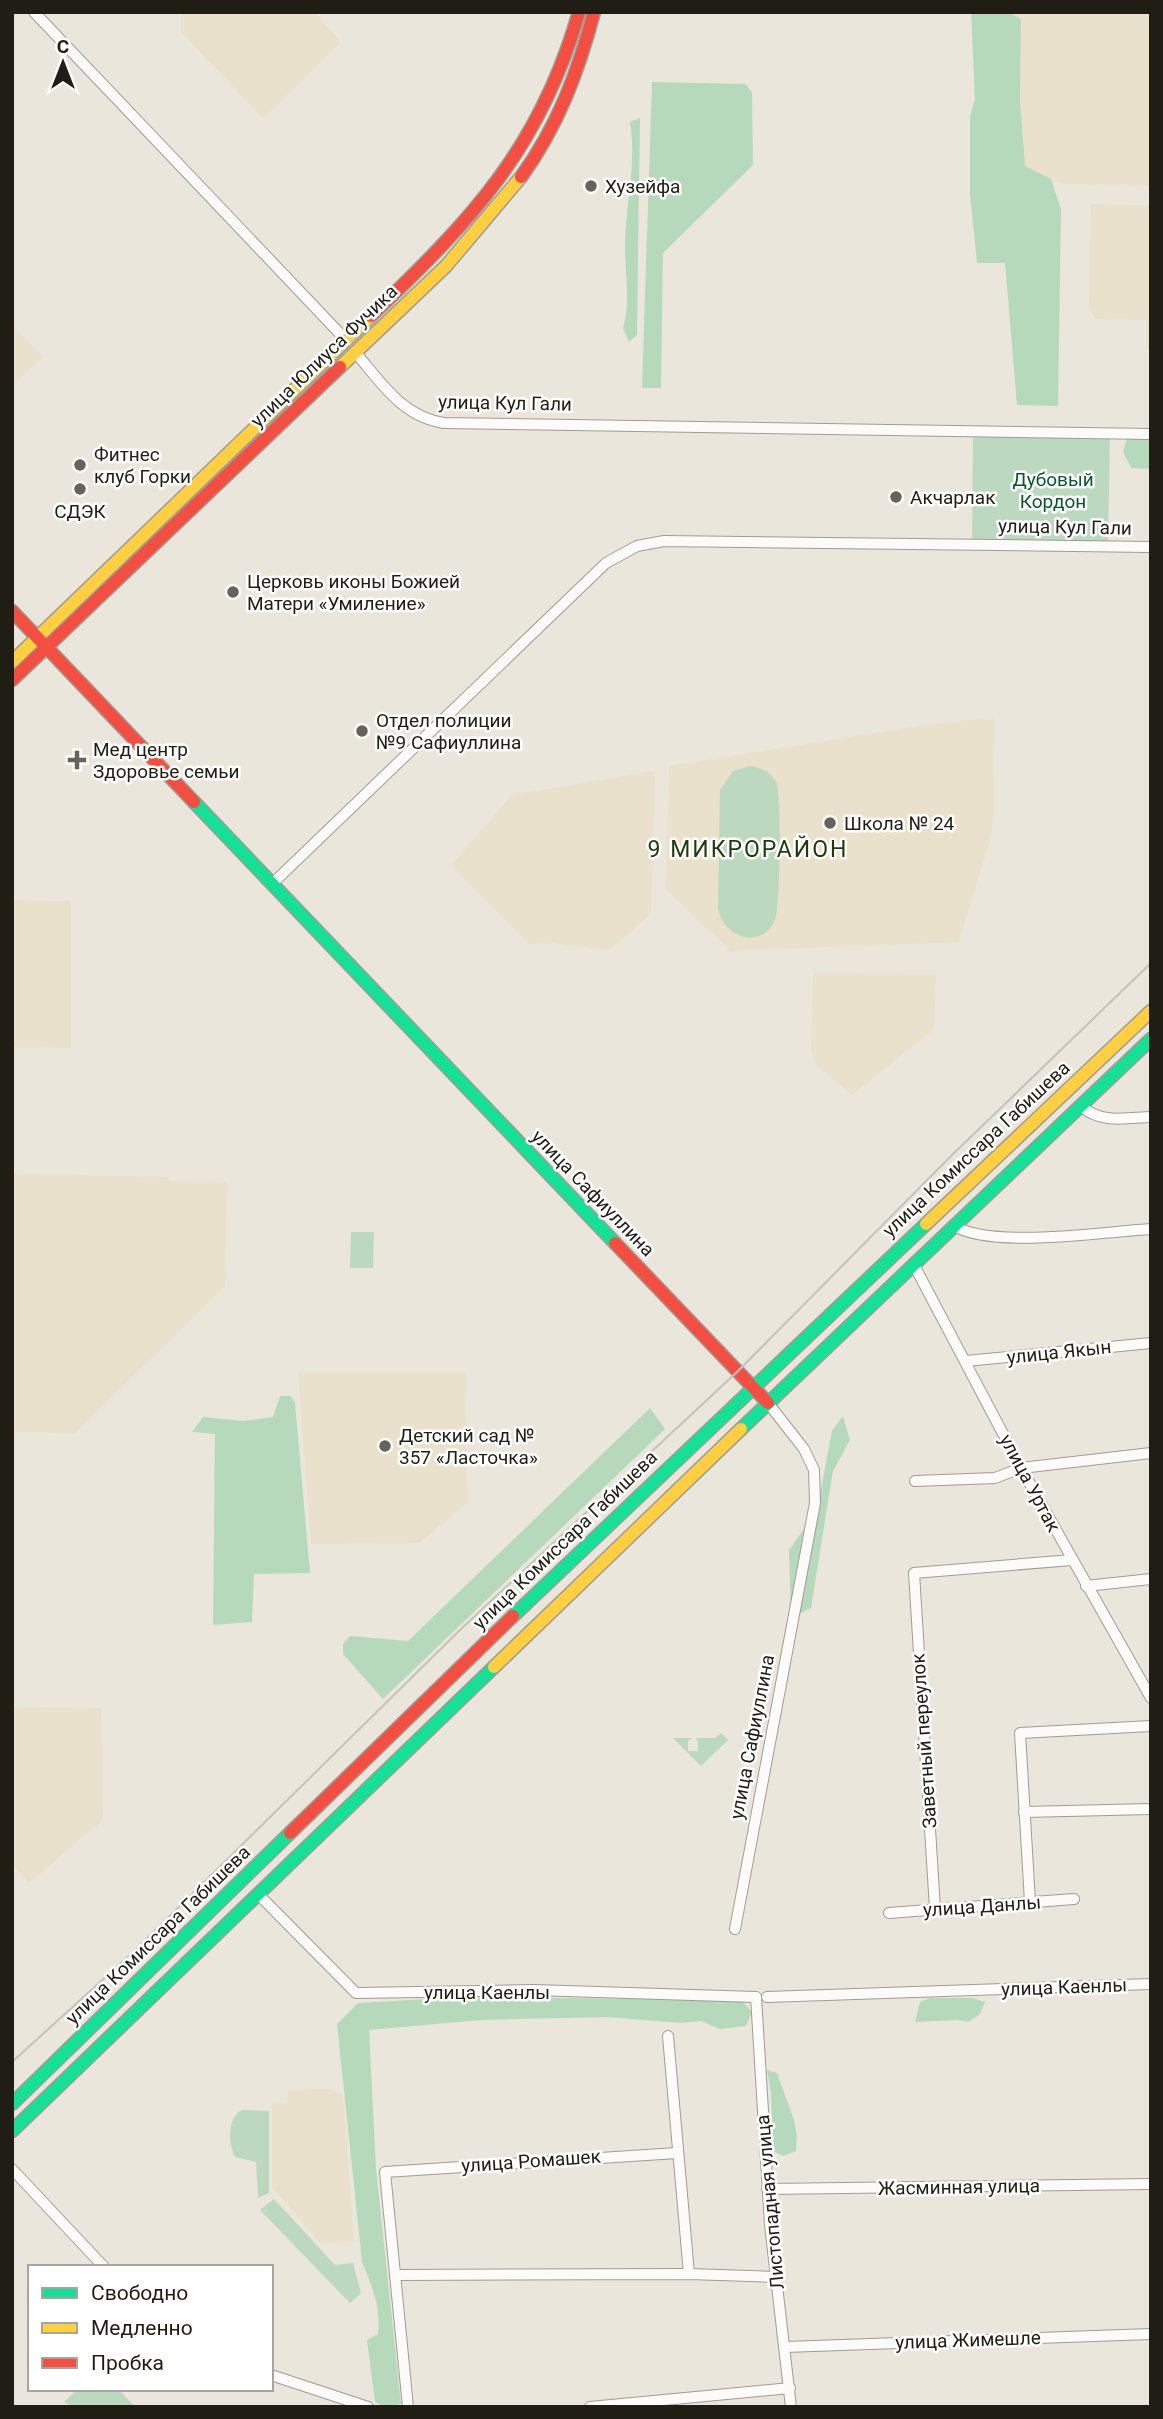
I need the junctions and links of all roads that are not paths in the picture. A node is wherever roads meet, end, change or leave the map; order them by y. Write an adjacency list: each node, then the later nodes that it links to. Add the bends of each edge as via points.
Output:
1 (34, 12): 4 (street, улица Кул Гали)
2 (579, 12): 4 (street, улица Юлиуса Фучика, via 544,115 494,190)
3 (594, 12): 4 (street, улица Юлиуса Фучика, via 578,71 540,151 508,196 460,249)
4 (351, 346): 5 (street, улица Кул Гали, via 408,412 444,423); 8 (street, улица Юлиуса Фучика)
5 (1151, 434)
6 (1151, 547): 11 (street, улица Кул Гали, via 664,541 637,546 606,563)
7 (12, 611): 8 (street, улица Сафиуллина)
8 (43, 643): 9 (street, улица Юлиуса Фучика); 10 (street, улица Юлиуса Фучика); 11 (street, улица Сафиуллина)
9 (12, 662)
10 (12, 680)
11 (272, 884): 21 (street, улица Сафиуллина)
12 (1151, 1011): 21 (street, улица Комиссара Габишева)
13 (1151, 1039): 14 (street, улица Комиссара Габишева)
14 (1081, 1106): 15 (street, via 1093,1116 1107,1119); 16 (street, улица Комиссара Габишева)
15 (1151, 1117)
16 (954, 1226): 17 (street, via 971,1236 1008,1238); 18 (street, улица Комиссара Габишева)
17 (1151, 1229)
18 (914, 1265): 20 (street, улица Уртак); 22 (street, улица Комиссара Габишева)
19 (1151, 1343): 20 (street, улица Якын)
20 (966, 1361): 24 (street, улица Уртак)
21 (751, 1388): 22 (street, улица Сафиуллина); 43 (street, улица Комиссара Габишева)
22 (768, 1403): 33 (street, улица Комиссара Габишева); 38 (street, улица Сафиуллина, via 804,1449 814,1470 815,1503)
23 (1151, 1453): 24 (street)
24 (1021, 1468): 25 (street, via 995,1478); 26 (street, улица Уртак)
25 (915, 1482)
26 (1072, 1560): 28 (street, улица Уртак); 36 (street, Заветный переулок, via 914,1573)
27 (1151, 1579): 28 (street)
28 (1086, 1586): 29 (street, улица Уртак)
29 (1151, 1698)
30 (1151, 1726): 32 (street, via 1020,1733)
31 (1151, 1809): 32 (street)
32 (1024, 1812): 35 (street)
33 (259, 1895): 40 (street, улица Каенлы, via 356,1993 534,1990); 44 (street, улица Комиссара Габишева)
34 (1074, 1899): 35 (street, улица Данлы)
35 (1030, 1902): 36 (street, улица Данлы)
36 (934, 1909): 37 (street, улица Данлы)
37 (889, 1913)
38 (735, 1929)
39 (1151, 1984): 41 (street, улица Каенлы)
40 (756, 1997): 48 (street, Листопадная улица)
41 (767, 1997)
42 (668, 2036): 45 (street)
43 (12, 2104)
44 (14, 2125)
45 (677, 2153): 50 (street); 51 (street, улица Ромашек, via 385,2172)
46 (12, 2169): 49 (street)
47 (1151, 2185): 48 (street, Жасминная улица)
48 (767, 2189): 52 (street, Листопадная улица)
49 (102, 2265)
50 (689, 2274): 51 (street); 52 (street)
51 (396, 2275): 58 (street)
52 (776, 2277): 54 (street, Листопадная улица)
53 (1151, 2334): 54 (street, улица Жимешле)
54 (785, 2347): 56 (street, Листопадная улица)
55 (273, 2376): 57 (street)
56 (790, 2388): 59 (street); 60 (street, Листопадная улица)
57 (369, 2407)
58 (408, 2407)
59 (592, 2407)
60 (792, 2407)

